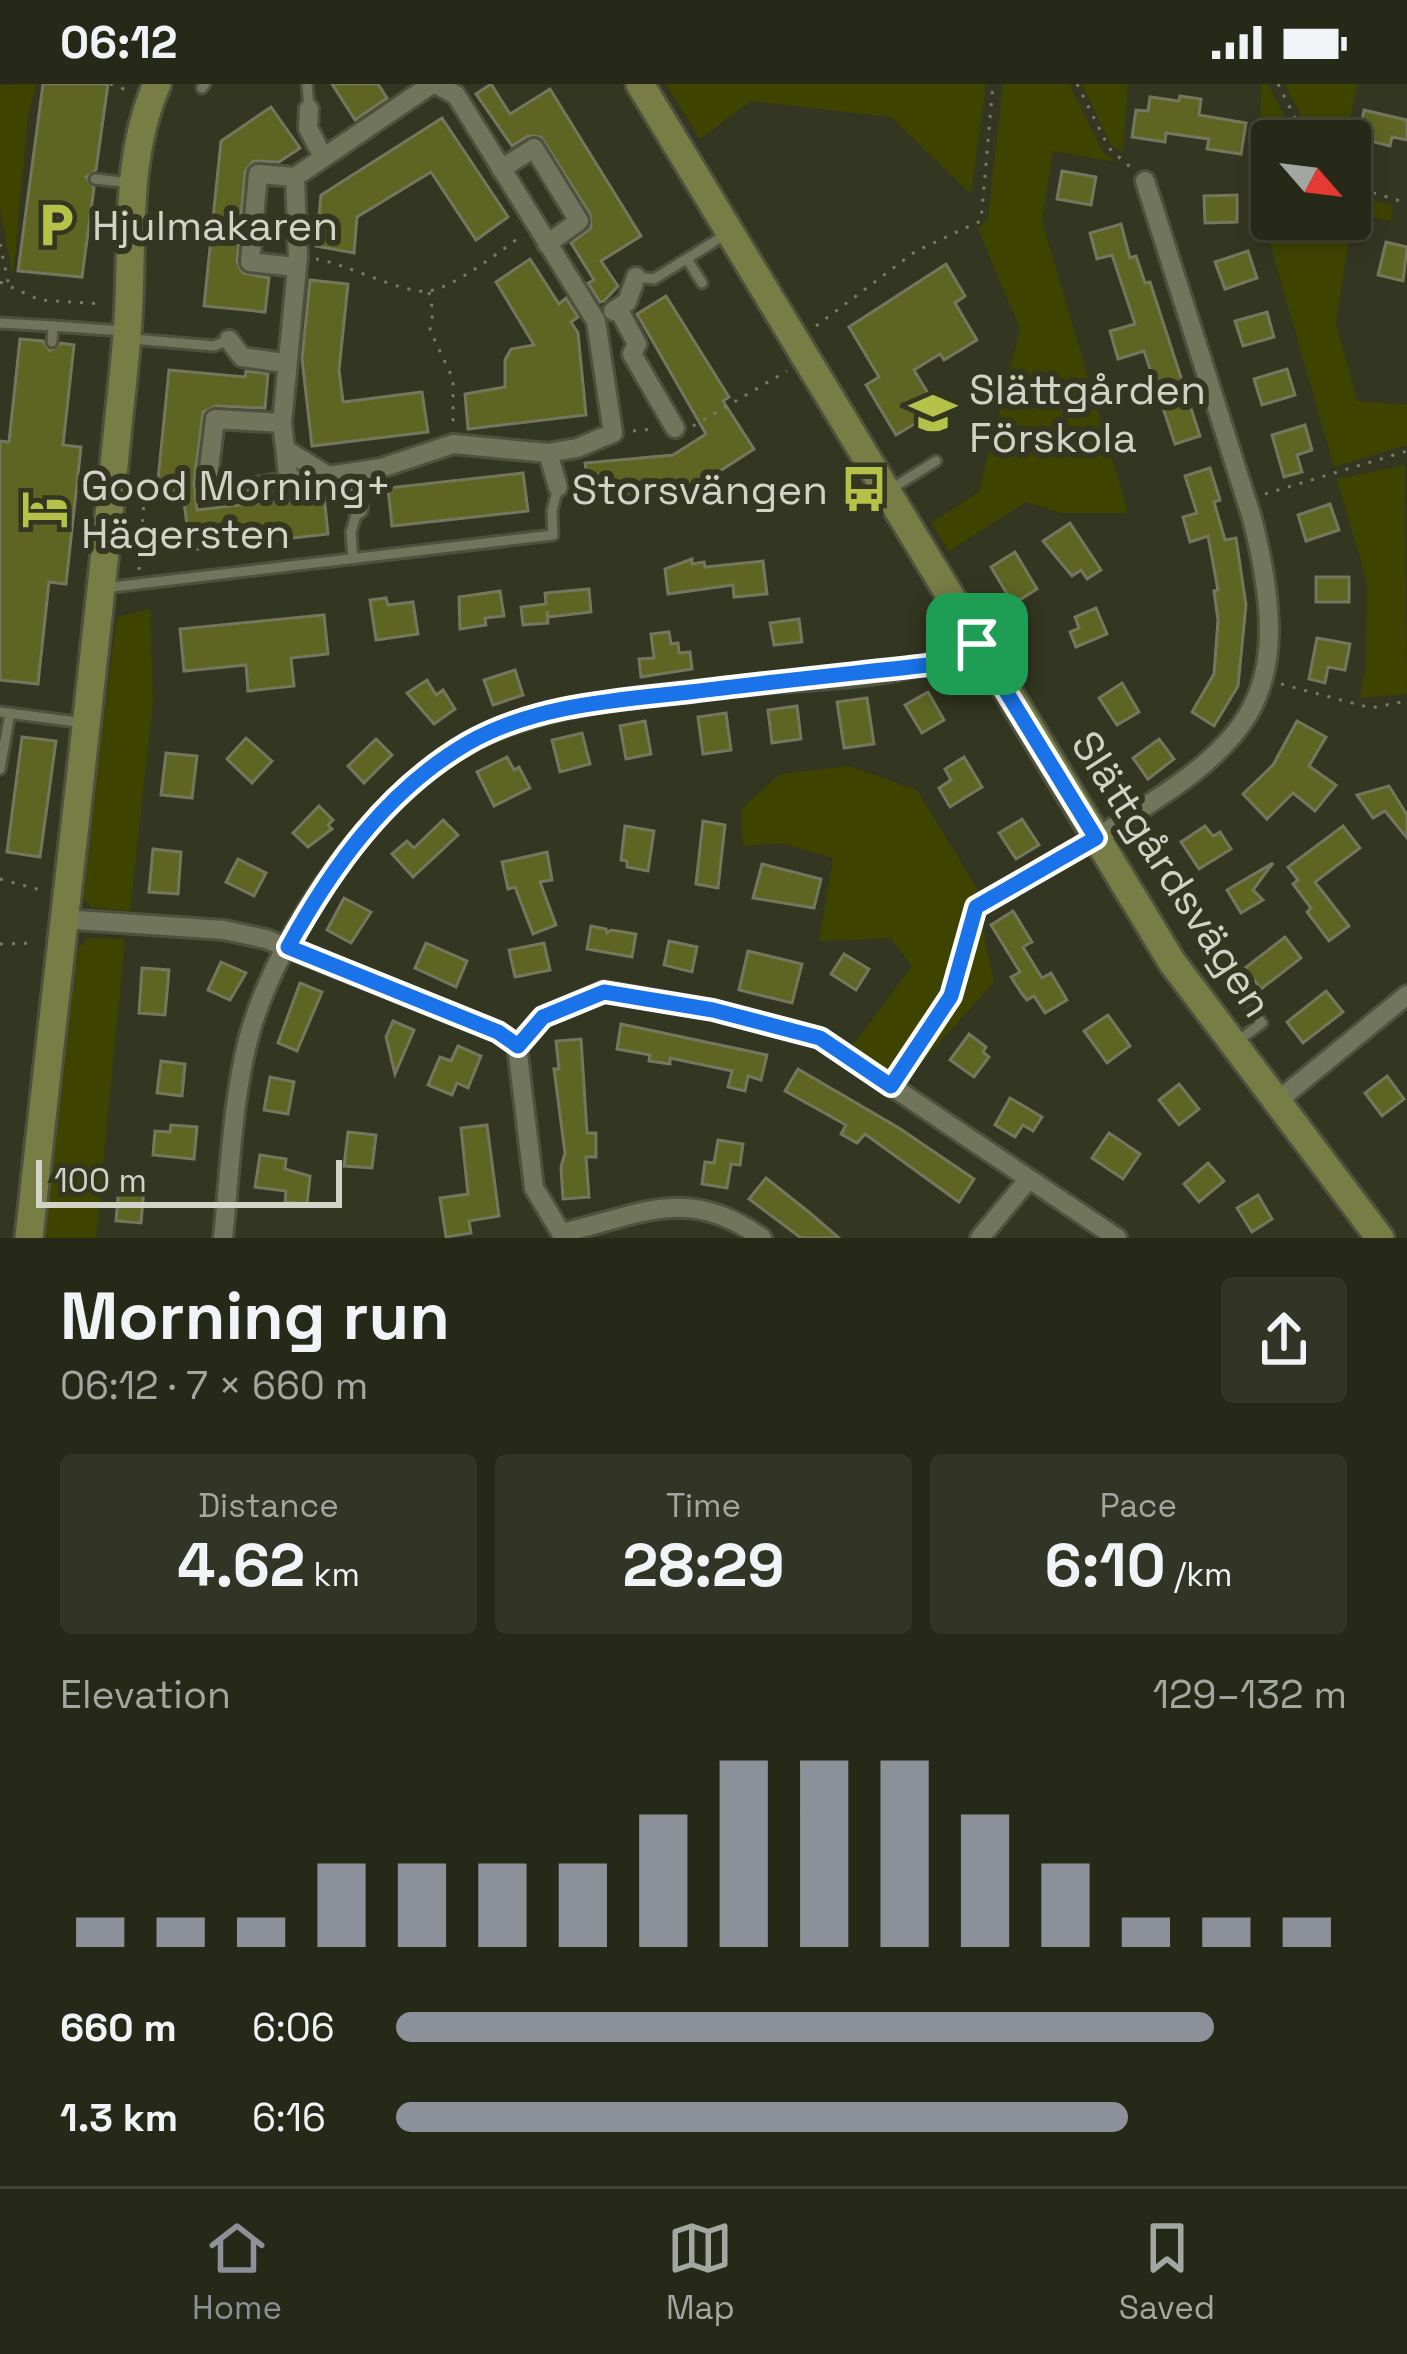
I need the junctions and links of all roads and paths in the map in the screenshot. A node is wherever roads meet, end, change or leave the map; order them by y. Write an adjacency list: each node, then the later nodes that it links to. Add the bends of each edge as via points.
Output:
1 (157, 84): 18 (street)
2 (307, 84): 11 (lane)
3 (393, 84): 10 (street)
4 (434, 84): 9 (street); 10 (street)
5 (640, 84): 22 (street, Slättgårdsvägen)
6 (993, 84): 39 (path, via 981,221 916,251)
7 (1077, 84): 17 (path, via 1109,148)
8 (1278, 84): 12 (path)
9 (464, 90): 14 (street)
10 (405, 102): 13 (street)
11 (309, 109): 13 (street, via 308,128)
12 (1296, 120)
13 (323, 158): 15 (street)
14 (501, 169): 21 (street); 24 (street, via 534,148 579,221)
15 (295, 177): 26 (street); 26 (street, via 258,174 250,262)
16 (95, 179): 18 (lane)
17 (1145, 181): 56 (street)
18 (132, 184): 36 (street)
19 (1371, 192): 20 (path)
20 (1407, 203)
21 (536, 225): 24 (street); 32 (path)
22 (730, 232): 25 (lane); 39 (street, Slättgårdsvägen)
23 (0, 244): 30 (path)
24 (548, 244): 34 (street)
25 (687, 259): 27 (lane, via 654,279); 29 (lane)
26 (297, 262): 32 (path, via 347,263); 41 (street)
27 (636, 277): 33 (street)
28 (0, 282): 30 (path)
29 (703, 283)
30 (9, 287): 31 (path); 36 (path)
31 (0, 290)
32 (429, 292): 46 (path, via 430,330 452,379)
33 (618, 308): 34 (street); 44 (street, via 637,344 632,353)
34 (596, 321): 45 (street)
35 (0, 323): 37 (lane)
36 (128, 325): 37 (lane); 38 (lane, via 214,346); 60 (street)
37 (53, 326): 40 (lane)
38 (229, 340): 41 (street, via 242,357)
39 (795, 340): 54 (street, Slättgårdsvägen)
40 (52, 342)
41 (284, 363): 43 (street)
42 (792, 368): 44 (path, via 700,425)
43 (282, 423): 47 (street); 55 (street, via 215,419)
44 (674, 428): 45 (path)
45 (613, 433): 49 (street)
46 (453, 444): 49 (street); 51 (street)
47 (286, 450): 51 (street); 52 (street)
48 (1407, 452): 56 (path)
49 (548, 453): 53 (street)
50 (936, 461): 54 (lane)
51 (336, 475): 52 (street); 57 (street)
52 (289, 482): 55 (street)
53 (558, 487): 58 (lane, via 553,536)
54 (886, 491): 61 (street, Slättgårdsvägen)
55 (211, 494): 59 (path, via 145,501)
56 (1246, 499): 62 (street, via 1267,595)
57 (358, 509): 58 (lane)
58 (353, 559): 59 (lane)
59 (137, 585): 60 (lane)
60 (104, 588): 65 (street)
61 (977, 644): 67 (street, Slättgårdsvägen); 71 (street, via 928,665 580,706 472,740 377,818 328,878)
62 (1262, 679): 63 (path, via 1371,708); 67 (street, via 1226,748)
63 (1407, 701)
64 (5, 712): 65 (lane); 66 (lane)
65 (88, 723): 69 (street)
66 (0, 769)
67 (1096, 838): 75 (street, Slättgårdsvägen); 76 (path, via 976,907 951,996)
68 (0, 879): 69 (path)
69 (62, 920): 70 (path); 71 (street, via 224,930); 80 (street)
70 (0, 944)
71 (288, 947): 74 (street); 81 (street, via 249,1036)
72 (1407, 995): 77 (street)
73 (1249, 1007): 75 (lane, via 1262,1022)
74 (518, 1046): 76 (street, via 543,1017 604,992 820,1038); 79 (street, via 534,1188)
75 (1232, 1047): 77 (street, Slättgårdsvägen)
76 (891, 1086): 78 (street)
77 (1275, 1102): 85 (street, Slättgårdsvägen)
78 (1027, 1181): 83 (street); 84 (street)
79 (563, 1235): 82 (street, via 686,1206 715,1210)
80 (29, 1238)
81 (223, 1238)
82 (762, 1238)
83 (980, 1238)
84 (1117, 1238)
85 (1380, 1238)

